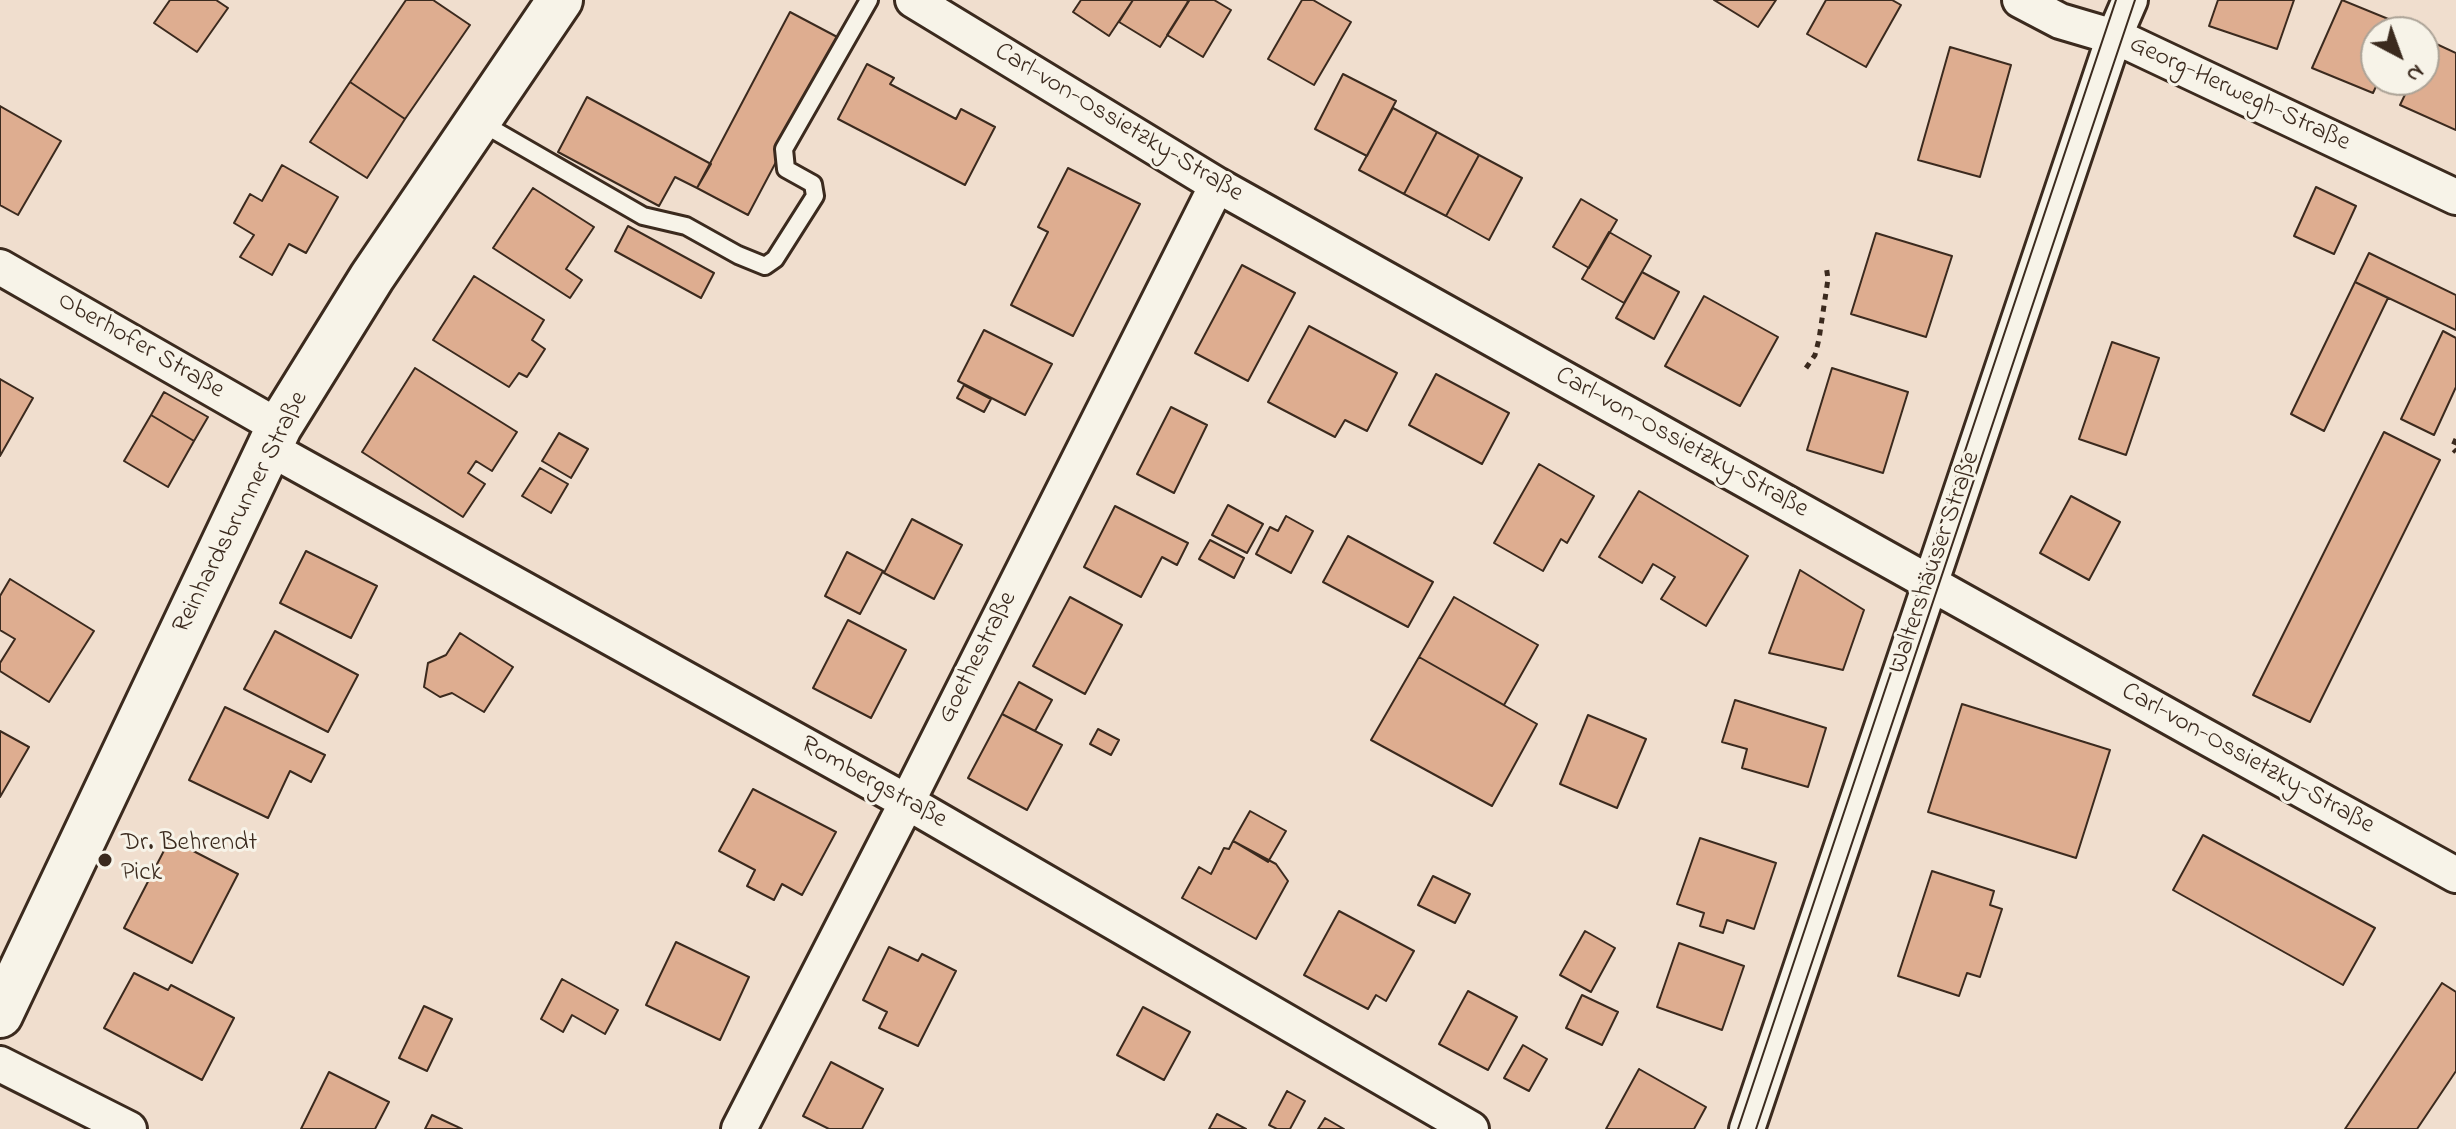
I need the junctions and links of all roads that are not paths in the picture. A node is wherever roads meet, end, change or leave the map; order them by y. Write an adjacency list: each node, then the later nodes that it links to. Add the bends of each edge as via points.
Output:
1 (560, 0): 7 (street, Reinhardsbrunner Straße)
2 (869, 0): 7 (lane, via 784,149 786,169 813,184 815,196 775,259 765,266 686,226 643,216)
3 (913, 0): 8 (street, Carl-von-Ossietzky-Straße)
4 (2020, 0): 6 (street, Georg-Herwegh-Straße, via 2060,21)
5 (2130, 0): 6 (street, Waltershäuser Straße)
6 (2114, 37): 9 (street, Georg-Herwegh-Straße); 12 (street, Waltershäuser Straße)
7 (478, 121): 11 (street, Reinhardsbrunner Straße, via 372,277)
8 (1217, 185): 12 (street, Carl-von-Ossietzky-Straße); 13 (street, Goethestraße)
9 (2456, 197)
10 (0, 267): 11 (street, Oberhofer Straße)
11 (274, 438): 13 (street, Rombergstraße); 15 (street, Reinhardsbrunner Straße)
12 (1929, 583): 14 (street, Carl-von-Ossietzky-Straße); 20 (street, Waltershäuser Straße)
13 (907, 802): 18 (street, Goethestraße); 19 (street, Rombergstraße)
14 (2456, 875)
15 (0, 1015)
16 (0, 1064): 17 (street)
17 (129, 1129)
18 (739, 1129)
19 (1471, 1129)
20 (1747, 1129)

